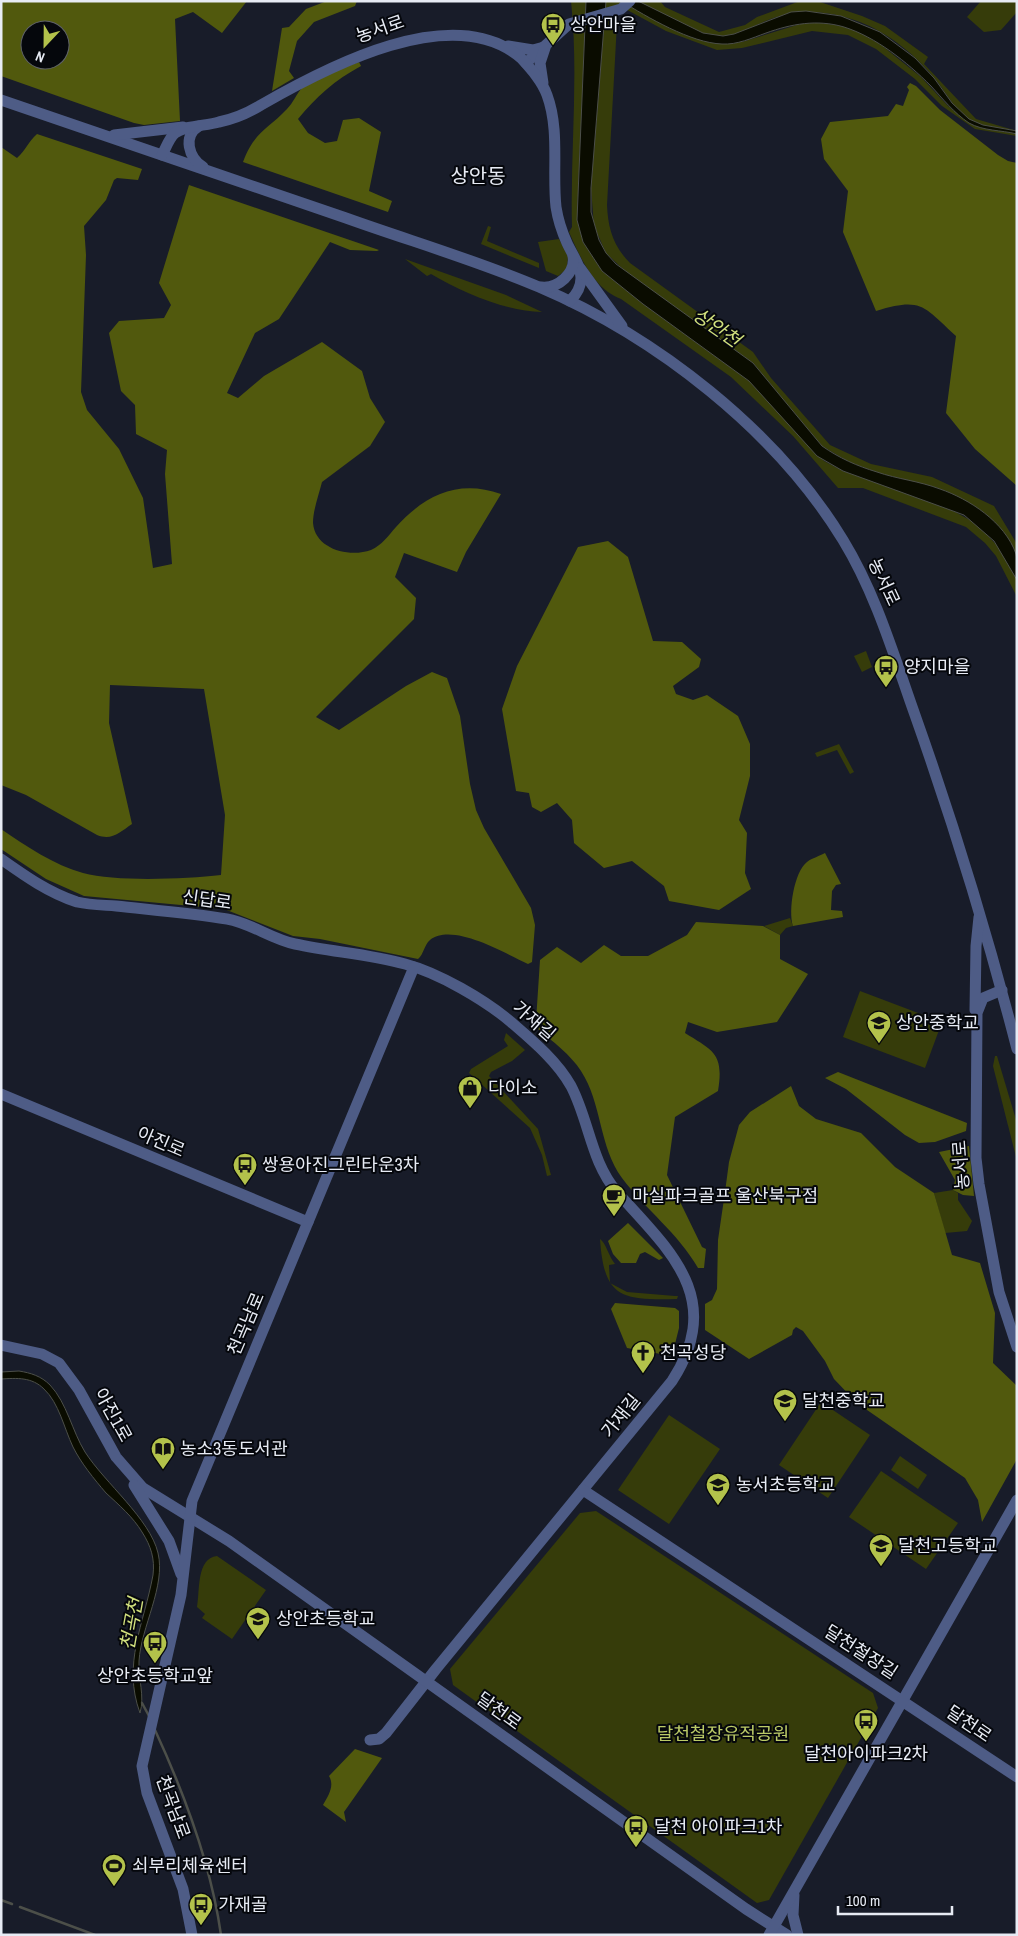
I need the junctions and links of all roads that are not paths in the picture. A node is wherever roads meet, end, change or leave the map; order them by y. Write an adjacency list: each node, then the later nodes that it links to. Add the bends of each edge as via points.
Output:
1 (624, 6): 3 (street, via 573,22)
2 (503, 45): 3 (street, via 529,50); 4 (street, 농서로); 7 (street, 농서로, via 486,37 457,31 420,35 321,70 246,113)
3 (545, 46): 4 (street); 5 (street, via 540,63)
4 (526, 64): 5 (street, 농서로)
5 (544, 88): 11 (street, 농서로, via 552,117 557,213)
6 (1, 100): 8 (street, 농서로)
7 (200, 126): 8 (street, via 127,136); 9 (street, 농서로, via 177,131); 10 (street, via 191,134 189,147 195,162)
8 (95, 132): 9 (street, 농서로)
9 (162, 155): 10 (street, 농서로)
10 (209, 171): 12 (street, 농서로)
11 (575, 259): 12 (street, via 568,275 550,287); 13 (street, 농서로, via 581,272 580,285); 14 (street)
12 (538, 286): 13 (street, 농서로)
13 (570, 301): 14 (street, 농서로)
14 (630, 334): 16 (street, 농서로, via 686,372 764,442 808,490 843,540 875,602)
15 (1, 859): 17 (street, 신답로, via 41,886 79,902 230,920 294,944)
16 (980, 912): 18 (street, 농서로); 19 (street, via 974,978)
17 (414, 967): 22 (street, 천곡남로); 26 (street, 가재길, via 445,981 508,1020 558,1068 575,1095 605,1175 668,1248 685,1276 692,1301 692,1321 683,1361 672,1381)
18 (1002, 990): 19 (street, 농서로, via 983,998 978,1006); 20 (street, 농서로)
19 (976, 1022): 24 (street, 농서로, via 978,1184 999,1292)
20 (1017, 1049)
21 (1, 1094): 22 (street, 아진로)
22 (308, 1222): 28 (street, 천곡남로, via 194,1496)
23 (1, 1345): 25 (street, 아진1로, via 42,1354 65,1370)
24 (1017, 1347)
25 (126, 1470): 28 (street, 아진1로, via 146,1490); 29 (street, via 169,1542)
26 (584, 1490): 30 (street, 가재길); 31 (street, 달천철장길)
27 (1017, 1500): 31 (street)
28 (190, 1515): 29 (street, 천곡남로); 30 (street, 달천로)
29 (183, 1585): 36 (street, 천곡남로, via 142,1766 144,1786 179,1874)
30 (427, 1680): 32 (street, 가재길, via 386,1733 379,1739); 35 (street, 달천로)
31 (902, 1700): 33 (street, 달천로); 34 (street, 달천철장길)
32 (370, 1740)
33 (1017, 1778)
34 (797, 1886): 35 (street, 달천철장길); 38 (street, via 793,1915)
35 (771, 1931): 37 (street, 달천로)
36 (192, 1935)
37 (787, 1935)
38 (798, 1935)

